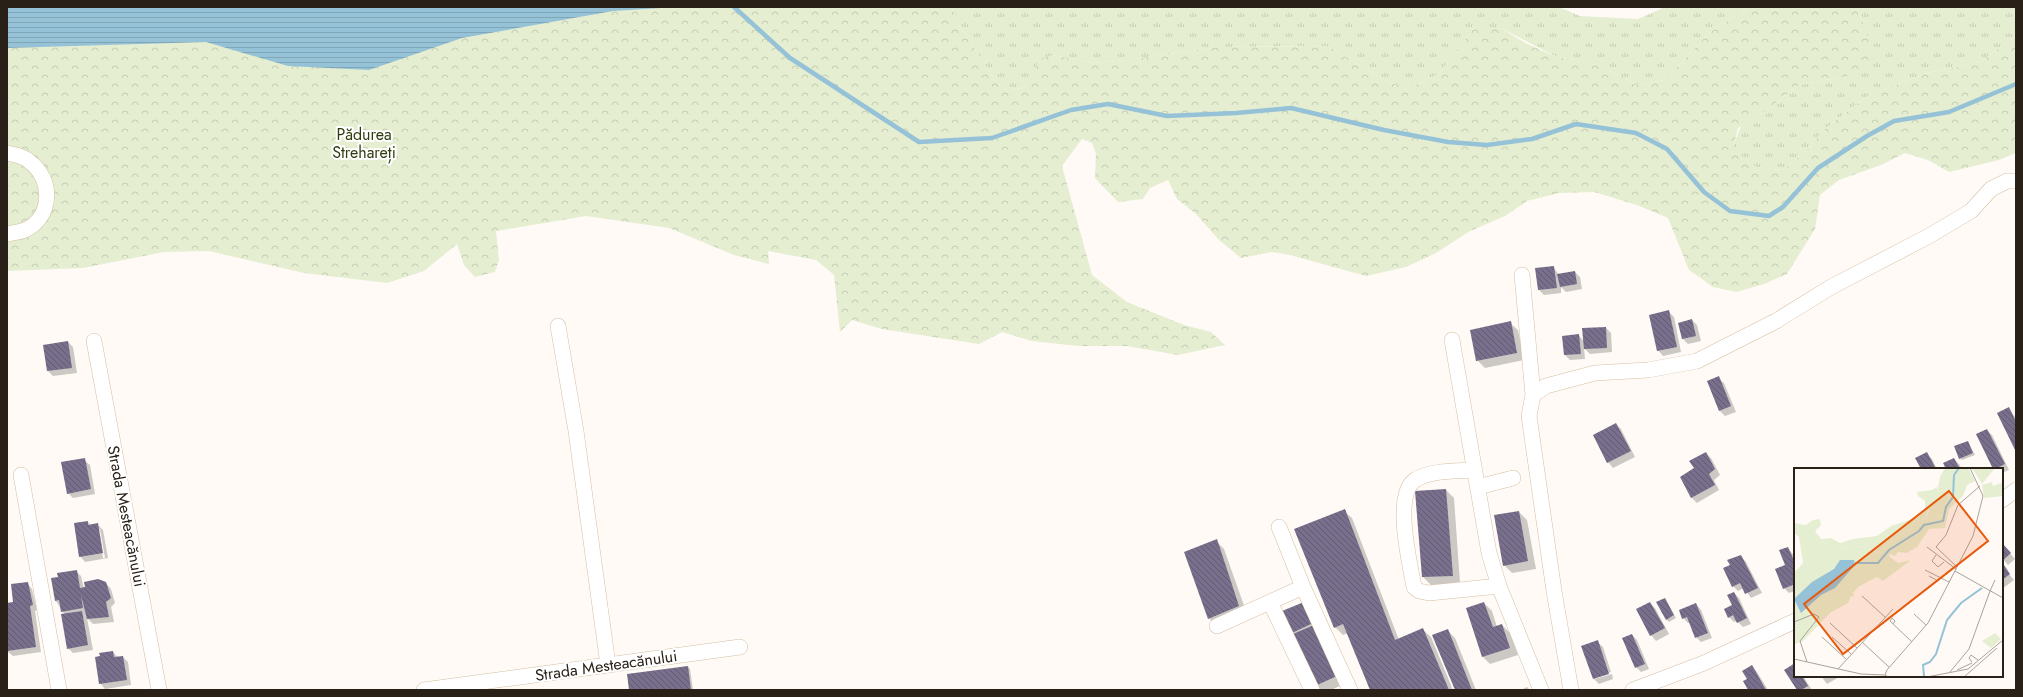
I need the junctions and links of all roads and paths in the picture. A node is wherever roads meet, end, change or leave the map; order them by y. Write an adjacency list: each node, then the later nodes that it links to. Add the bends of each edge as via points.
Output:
1 (7, 152): 3 (street, via 31,162 46,186 48,197 37,221 26,230)
2 (2016, 181): 8 (street, via 2007,181 1991,189 1971,211 1930,236 1697,361 1648,370 1595,373 1546,386)
3 (7, 234)
4 (1522, 275): 8 (street)
5 (558, 326): 22 (street, via 576,431)
6 (1452, 340): 9 (street)
7 (94, 341): 24 (street, Strada Mesteacănului)
8 (1533, 395): 29 (street, via 1529,416)
9 (1475, 470): 12 (street); 16 (street, via 1443,471 1416,480 1406,492 1404,531 1414,587 1419,591 1429,592)
10 (21, 476): 23 (street)
11 (1513, 478): 12 (street)
12 (1478, 487): 16 (street, via 1489,553)
13 (2016, 490): 14 (street)
14 (2003, 499)
15 (1279, 527): 17 (street)
16 (1499, 586): 28 (street)
17 (1303, 587): 18 (street); 27 (street)
18 (1270, 602): 20 (street); 26 (street)
19 (1794, 621): 30 (street, via 1704,663)
20 (1217, 626)
21 (740, 647): 22 (street, Strada Mesteacănului)
22 (608, 665): 25 (street, Strada Mesteacănului)
23 (59, 690)
24 (159, 690)
25 (424, 690)
26 (1312, 690)
27 (1350, 690)
28 (1541, 690)
29 (1571, 690)
30 (1633, 690)

